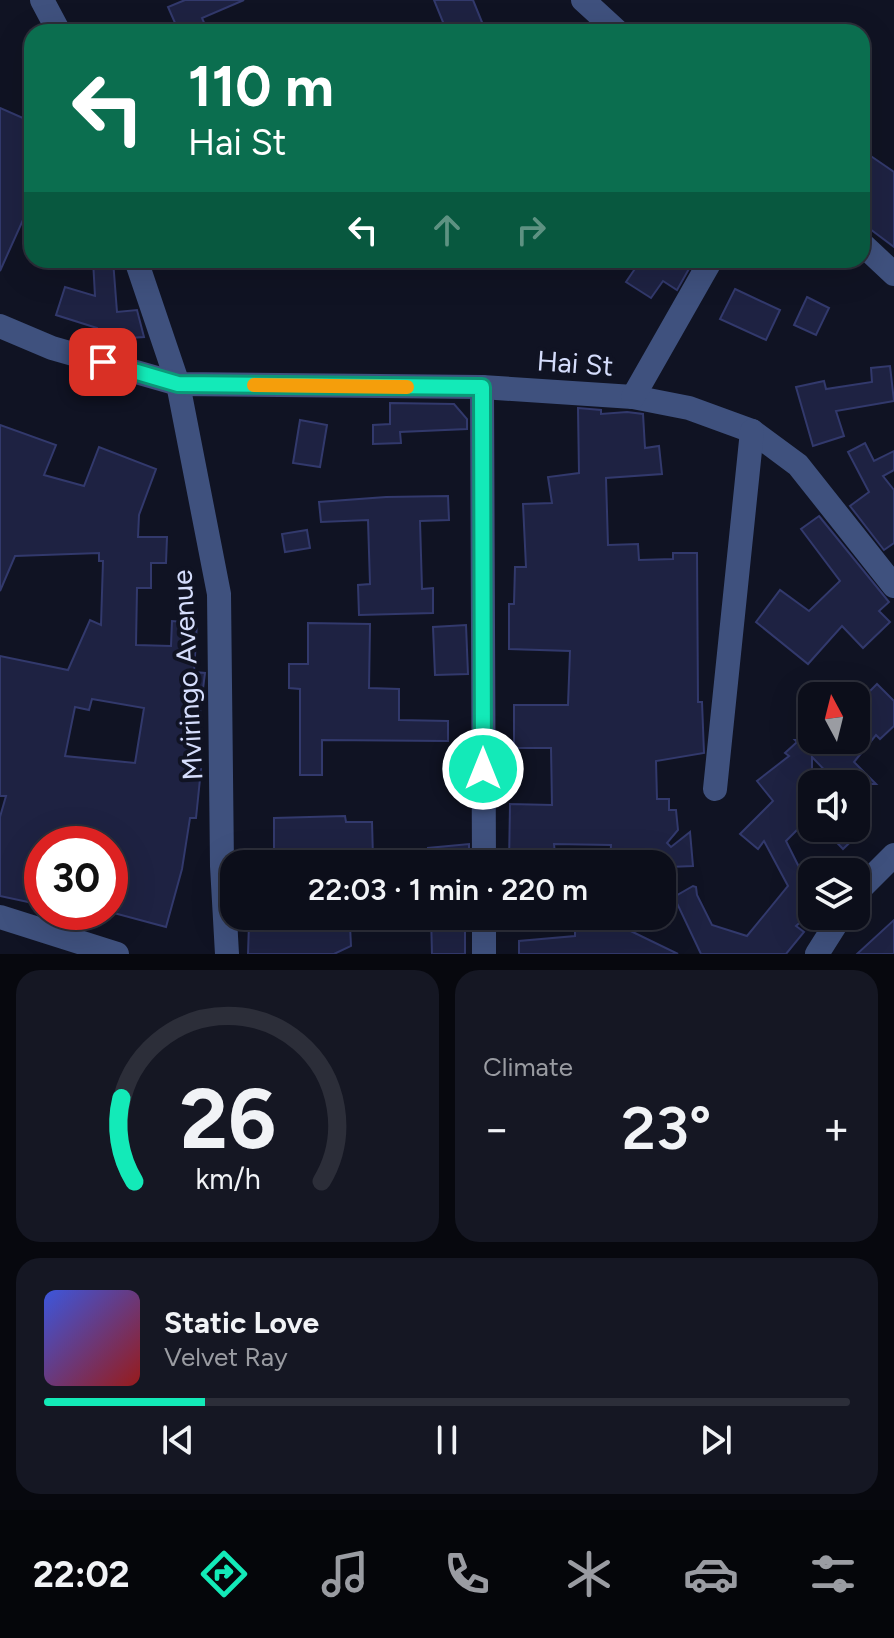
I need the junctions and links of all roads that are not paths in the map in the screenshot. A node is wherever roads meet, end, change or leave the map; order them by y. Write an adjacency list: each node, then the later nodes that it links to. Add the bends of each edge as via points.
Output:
1 (42, 0): 3 (street)
2 (583, 0): 4 (street)
3 (55, 24)
4 (609, 24)
5 (870, 252): 8 (street)
6 (139, 268): 10 (street, Mviringo Avenue)
7 (706, 268): 12 (street)
8 (894, 274)
9 (0, 326): 10 (street, via 52,348)
10 (178, 384): 11 (street, Hai St); 23 (street, Mviringo Avenue, via 219,594)
11 (482, 387): 12 (street, Hai St); 16 (street)
12 (633, 397): 13 (street, Hai St, via 689,408)
13 (752, 431): 14 (street, Hai St, via 798,465); 15 (street)
14 (894, 586)
15 (715, 789)
16 (484, 850)
17 (894, 855): 18 (street)
18 (870, 879)
19 (0, 917): 22 (street)
20 (484, 930): 24 (street)
21 (832, 930): 25 (street)
22 (117, 954)
23 (227, 954)
24 (484, 954)
25 (817, 954)

